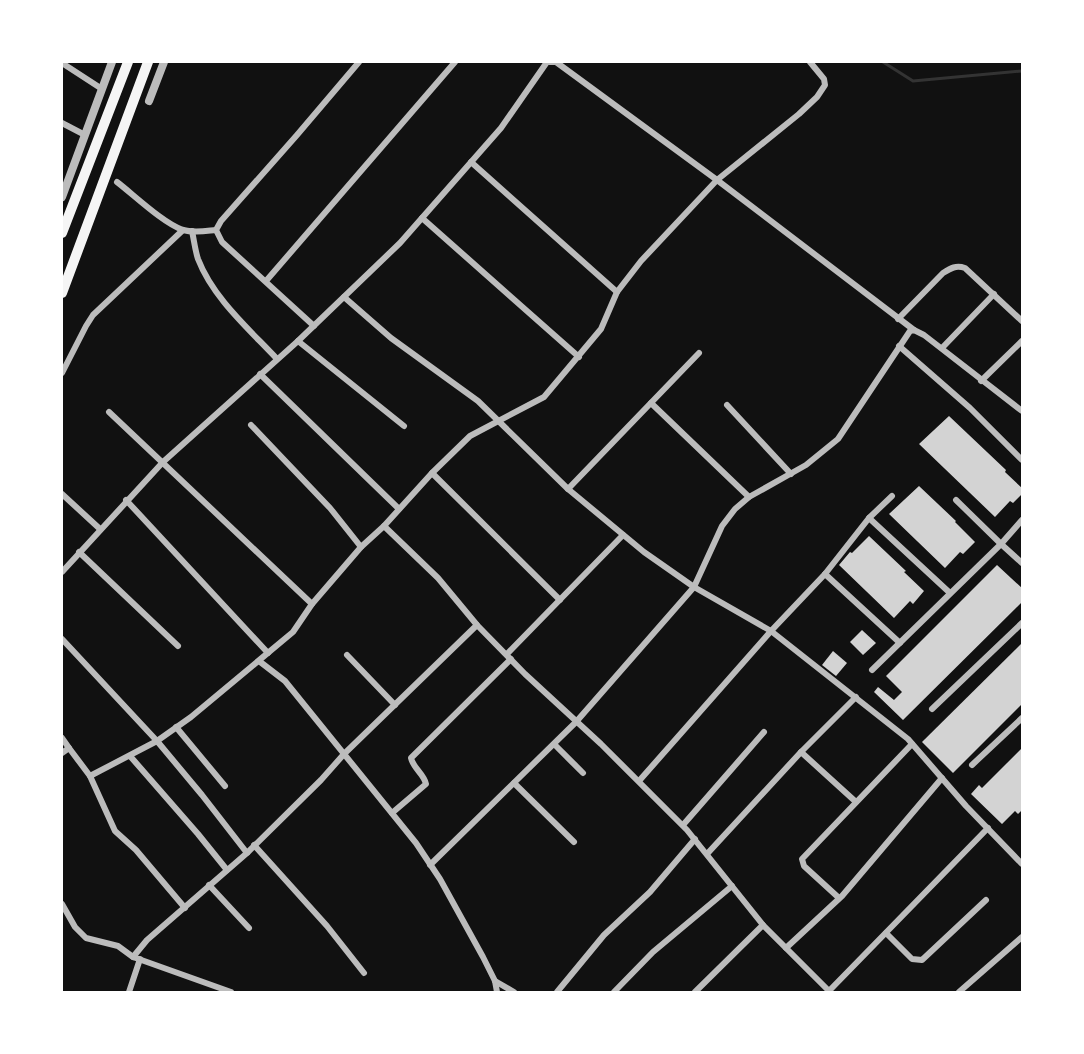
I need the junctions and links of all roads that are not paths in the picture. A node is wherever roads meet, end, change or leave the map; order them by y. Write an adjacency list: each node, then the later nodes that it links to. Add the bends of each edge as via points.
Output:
1 (112, 62): 10 (street)
2 (128, 62): 22 (main road)
3 (148, 62): 25 (main road)
4 (164, 62): 11 (street)
5 (359, 62): 20 (street)
6 (455, 62): 23 (street)
7 (547, 62): 14 (street, via 501,128); 15 (street, via 556,62)
8 (810, 62): 15 (street, via 824,79 825,85 817,97)
9 (62, 63): 10 (street)
10 (102, 88): 13 (street)
11 (149, 101)
12 (62, 123): 13 (street)
13 (85, 135): 17 (street)
14 (471, 162): 18 (street); 24 (street)
15 (717, 180): 24 (street); 28 (street)
16 (117, 182): 19 (street)
17 (62, 197)
18 (422, 218): 27 (street); 37 (street)
19 (183, 230): 21 (street); 39 (street, via 93,315)
20 (216, 230): 21 (street); 23 (street, via 222,242)
21 (192, 231): 38 (street, via 205,273 236,315)
22 (62, 233)
23 (266, 281): 30 (street)
24 (617, 292): 37 (street, via 601,329)
25 (62, 293)
26 (994, 294): 28 (street, via 965,268 956,266 943,273); 29 (street); 35 (street)
27 (344, 297): 30 (street); 46 (street)
28 (898, 319): 31 (street)
29 (1023, 321)
30 (314, 326): 33 (street)
31 (914, 330): 34 (street); 35 (street)
32 (1023, 340): 41 (street)
33 (298, 341): 38 (street); 48 (street)
34 (899, 346): 49 (street); 52 (street, via 838,440)
35 (942, 348): 41 (street)
36 (699, 352): 42 (street)
37 (579, 357): 46 (street, via 544,396)
38 (277, 359): 40 (street)
39 (62, 373)
40 (260, 374): 50 (street); 59 (street)
41 (981, 381): 44 (street)
42 (651, 402): 53 (street); 56 (street)
43 (728, 405): 52 (street)
44 (1023, 411)
45 (109, 412): 50 (street)
46 (500, 422): 51 (street, via 470,436); 53 (street)
47 (250, 426): 66 (street, via 330,508)
48 (404, 426)
49 (1023, 460)
50 (163, 462): 57 (street); 74 (street)
51 (432, 473): 59 (street); 73 (street)
52 (790, 474): 56 (street)
53 (568, 489): 64 (street)
54 (62, 494): 63 (street)
55 (892, 496): 60 (street)
56 (749, 497): 71 (street, via 722,526)
57 (126, 500): 63 (street); 81 (street)
58 (956, 500): 65 (street)
59 (399, 509): 62 (street)
60 (869, 518): 70 (street); 72 (street)
61 (1023, 520): 65 (street)
62 (384, 526): 66 (street); 76 (street, via 438,579)
63 (99, 529): 67 (street)
64 (623, 535): 71 (street); 73 (street)
65 (1001, 544): 68 (street); 72 (street)
66 (361, 547): 74 (street)
67 (79, 552): 69 (street); 80 (street)
68 (1023, 564)
69 (62, 572)
70 (825, 574): 77 (street); 79 (street)
71 (694, 587): 77 (street); 90 (street)
72 (950, 593): 79 (street)
73 (560, 600): 83 (street)
74 (312, 604): 81 (street, via 294,632)
75 (1023, 623): 88 (street)
76 (477, 625): 83 (street); 87 (street)
77 (771, 631): 86 (street); 106 (street)
78 (62, 639): 94 (street)
79 (900, 643): 85 (street)
80 (178, 646)
81 (268, 654): 84 (street)
82 (347, 655): 87 (street)
83 (509, 656): 90 (street); 110 (street, via 411,758 426,784)
84 (259, 661): 91 (street); 100 (street, via 285,681)
85 (872, 670)
86 (856, 697): 96 (street); 98 (street)
87 (395, 705): 100 (street)
88 (932, 709)
89 (1023, 718): 102 (street)
90 (576, 722): 95 (street); 106 (street)
91 (176, 727): 94 (street); 108 (street)
92 (764, 732): 111 (street)
93 (62, 738): 97 (street)
94 (157, 741): 101 (street); 116 (street)
95 (554, 744): 103 (street); 107 (street)
96 (912, 744): 105 (street); 109 (street)
97 (69, 748): 99 (street); 104 (street)
98 (801, 752): 109 (street); 117 (street)
99 (62, 753)
100 (344, 754): 110 (street); 115 (street)
101 (129, 756): 104 (street); 120 (street)
102 (972, 765)
103 (583, 773)
104 (90, 776): 126 (street, via 115,831)
105 (942, 778): 112 (street); 123 (street)
106 (639, 781): 111 (street)
107 (514, 783): 114 (street); 119 (street)
108 (225, 786)
109 (856, 802): 123 (street, via 802,859 804,866)
110 (392, 813): 119 (street)
111 (683, 825): 113 (street)
112 (988, 828): 118 (street); 129 (street)
113 (695, 839): 117 (street); 141 (street, via 650,892 604,935)
114 (574, 842)
115 (254, 845): 116 (street); 134 (street)
116 (247, 853): 120 (street)
117 (707, 854): 122 (street)
118 (1023, 864)
119 (430, 865): 135 (street)
120 (226, 870): 121 (street)
121 (209, 885): 126 (street); 128 (street)
122 (732, 886): 127 (street); 142 (street, via 653,952)
123 (839, 898): 131 (street)
124 (986, 900): 129 (street, via 922,960 912,959)
125 (62, 904): 132 (street, via 86,938 118,946)
126 (185, 909): 132 (street)
127 (764, 925): 131 (street); 143 (street)
128 (249, 928)
129 (886, 933): 136 (street)
130 (1023, 937): 144 (street)
131 (786, 948): 136 (street)
132 (133, 957): 133 (street)
133 (140, 959): 137 (street); 138 (street)
134 (364, 973)
135 (495, 981): 139 (street); 140 (street)
136 (830, 992)
137 (129, 993)
138 (231, 993)
139 (497, 993)
140 (514, 993)
141 (557, 993)
142 (614, 993)
143 (695, 993)
144 (958, 993)

